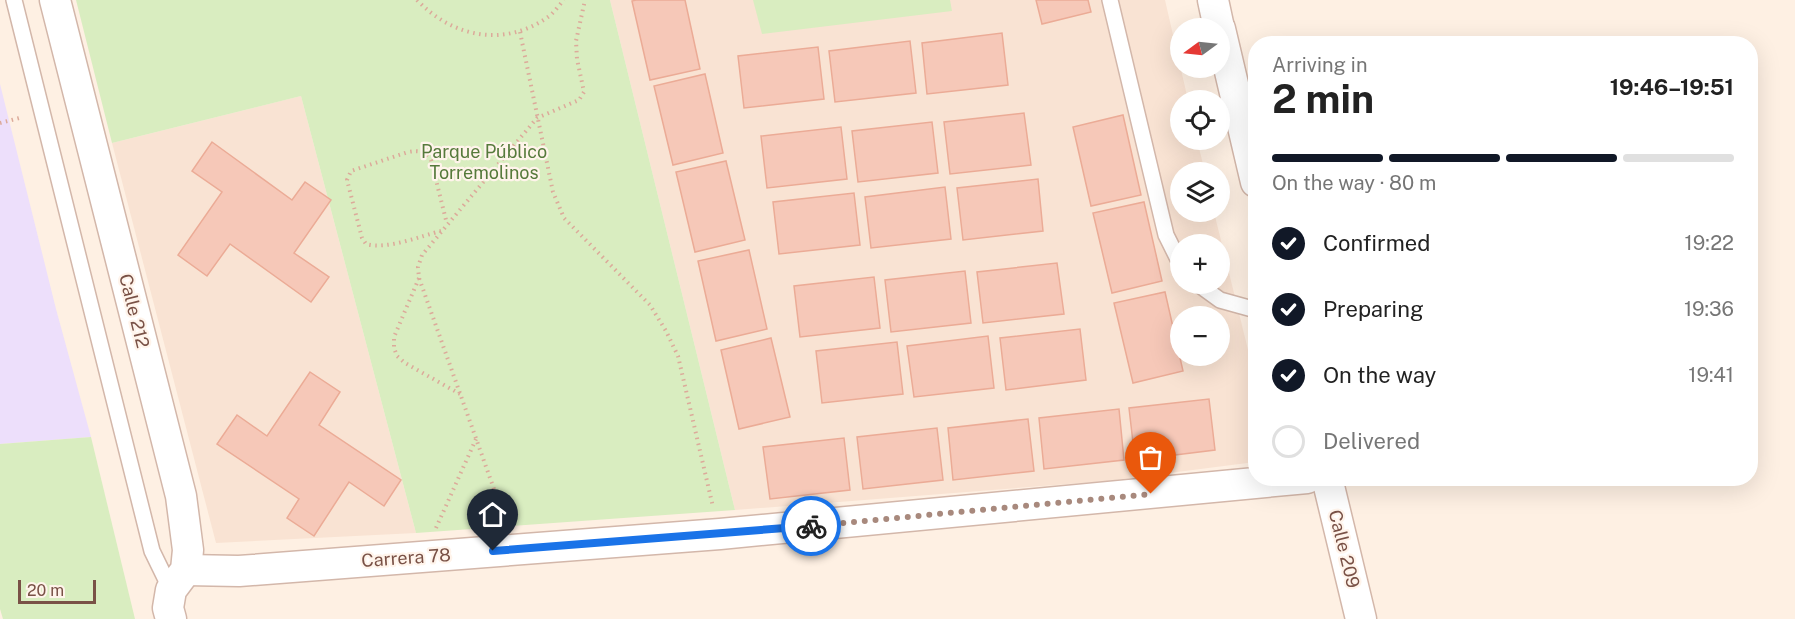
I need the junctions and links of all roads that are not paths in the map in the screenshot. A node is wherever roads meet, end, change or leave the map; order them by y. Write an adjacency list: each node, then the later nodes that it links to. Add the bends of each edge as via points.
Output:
1 (14, 0): 13 (lane, via 152,551)
2 (55, 0): 13 (street, Calle 212, via 181,496 186,534)
3 (1110, 0): 8 (lane)
4 (1213, 0): 5 (street)
5 (1217, 18)
6 (1230, 74): 7 (street)
7 (1248, 149)
8 (1170, 243)
9 (1212, 294): 10 (lane)
10 (1248, 308)
11 (1248, 484): 13 (street, Carrera 78, via 720,534 239,571)
12 (1330, 486): 15 (street, Calle 209)
13 (178, 580): 14 (street, Calle 212, via 168,608)
14 (171, 619)
15 (1361, 619)

